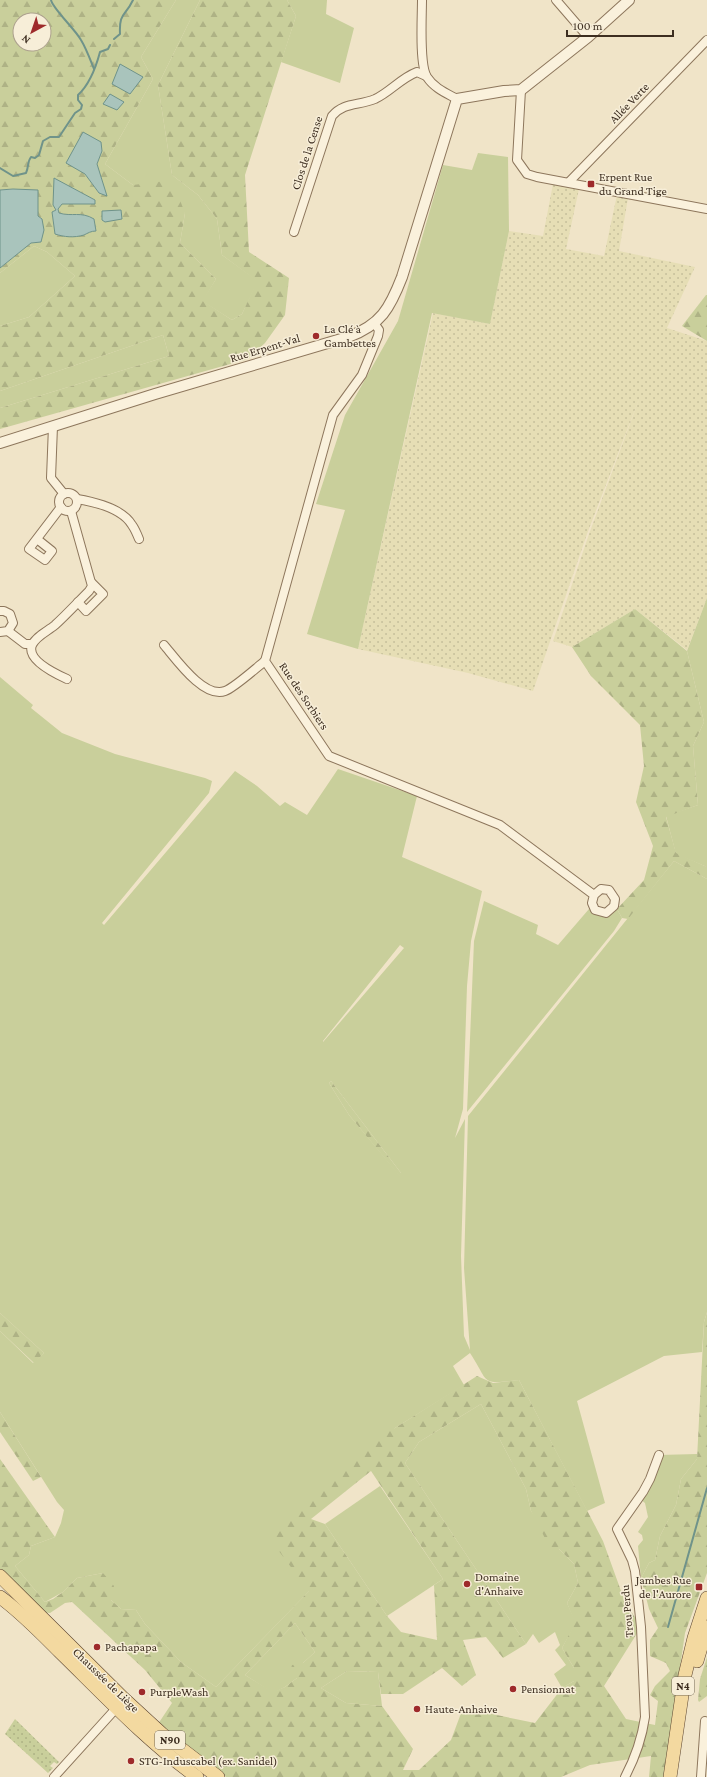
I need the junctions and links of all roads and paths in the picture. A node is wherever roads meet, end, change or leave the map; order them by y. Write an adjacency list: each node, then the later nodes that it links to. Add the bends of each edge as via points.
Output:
1 (422, 0): 6 (street, via 423,58)
2 (556, 0): 4 (street)
3 (630, 0): 4 (street)
4 (588, 37): 7 (street)
5 (707, 40): 9 (street, Allée Verte)
6 (426, 76): 8 (street, via 439,89); 11 (street, Clos de la Cense, via 417,72 408,75 376,98 338,109 332,116)
7 (521, 90): 8 (street); 9 (street, via 517,148 520,166 527,174 536,177)
8 (457, 99): 12 (street, Rue Erpent-Val, via 402,277 393,300)
9 (569, 182): 10 (street)
10 (707, 209)
11 (294, 232)
12 (374, 323): 13 (street, Rue Erpent-Val, via 348,337); 27 (street, Rue des Sorbiers, via 379,330 378,336 362,375 333,415)
13 (53, 426): 14 (street, Rue Erpent-Val); 15 (street, via 51,478)
14 (0, 444)
15 (64, 494): 16 (street, via 72,494); 17 (street, via 59,502)
16 (77, 500): 18 (street); 20 (street, via 94,502 115,510 132,524)
17 (61, 507): 18 (street); 19 (street)
18 (71, 511): 21 (street)
19 (37, 538)
20 (139, 539)
21 (92, 583): 22 (street, via 89,591); 22 (street, via 103,594 86,611)
22 (78, 602): 25 (street)
23 (0, 612): 24 (street, via 7,612 12,616 13,623)
24 (4, 632): 25 (street, via 25,644)
25 (32, 644): 28 (street, via 32,655 36,661)
26 (164, 645): 27 (street, via 202,687 212,692 225,691)
27 (265, 661): 29 (street, Rue des Sorbiers, via 329,756 500,826)
28 (67, 679)
29 (594, 895)
30 (660, 1454): 42 (street, Trou Perdu, via 650,1480 617,1529 635,1571 645,1717 641,1736)
31 (0, 1576): 36 (main road, Chaussée de Liège / N90)
32 (0, 1587): 36 (main road, N90)
33 (0, 1597): 37 (main road, Chaussée de Liège / N90)
34 (707, 1598): 43 (main road, N4, via 685,1675)
35 (707, 1627): 44 (main road, N4, via 692,1678)
36 (62, 1638): 37 (main road, Chaussée de Liège / N90)
37 (121, 1703): 39 (street); 40 (main road, Chaussée de Liège / N90, via 170,1756); 41 (main road, Chaussée de Liège / N90)
38 (705, 1722): 45 (street)
39 (54, 1777)
40 (197, 1777)
41 (218, 1777)
42 (625, 1777)
43 (670, 1777)
44 (679, 1777)
45 (701, 1777)

